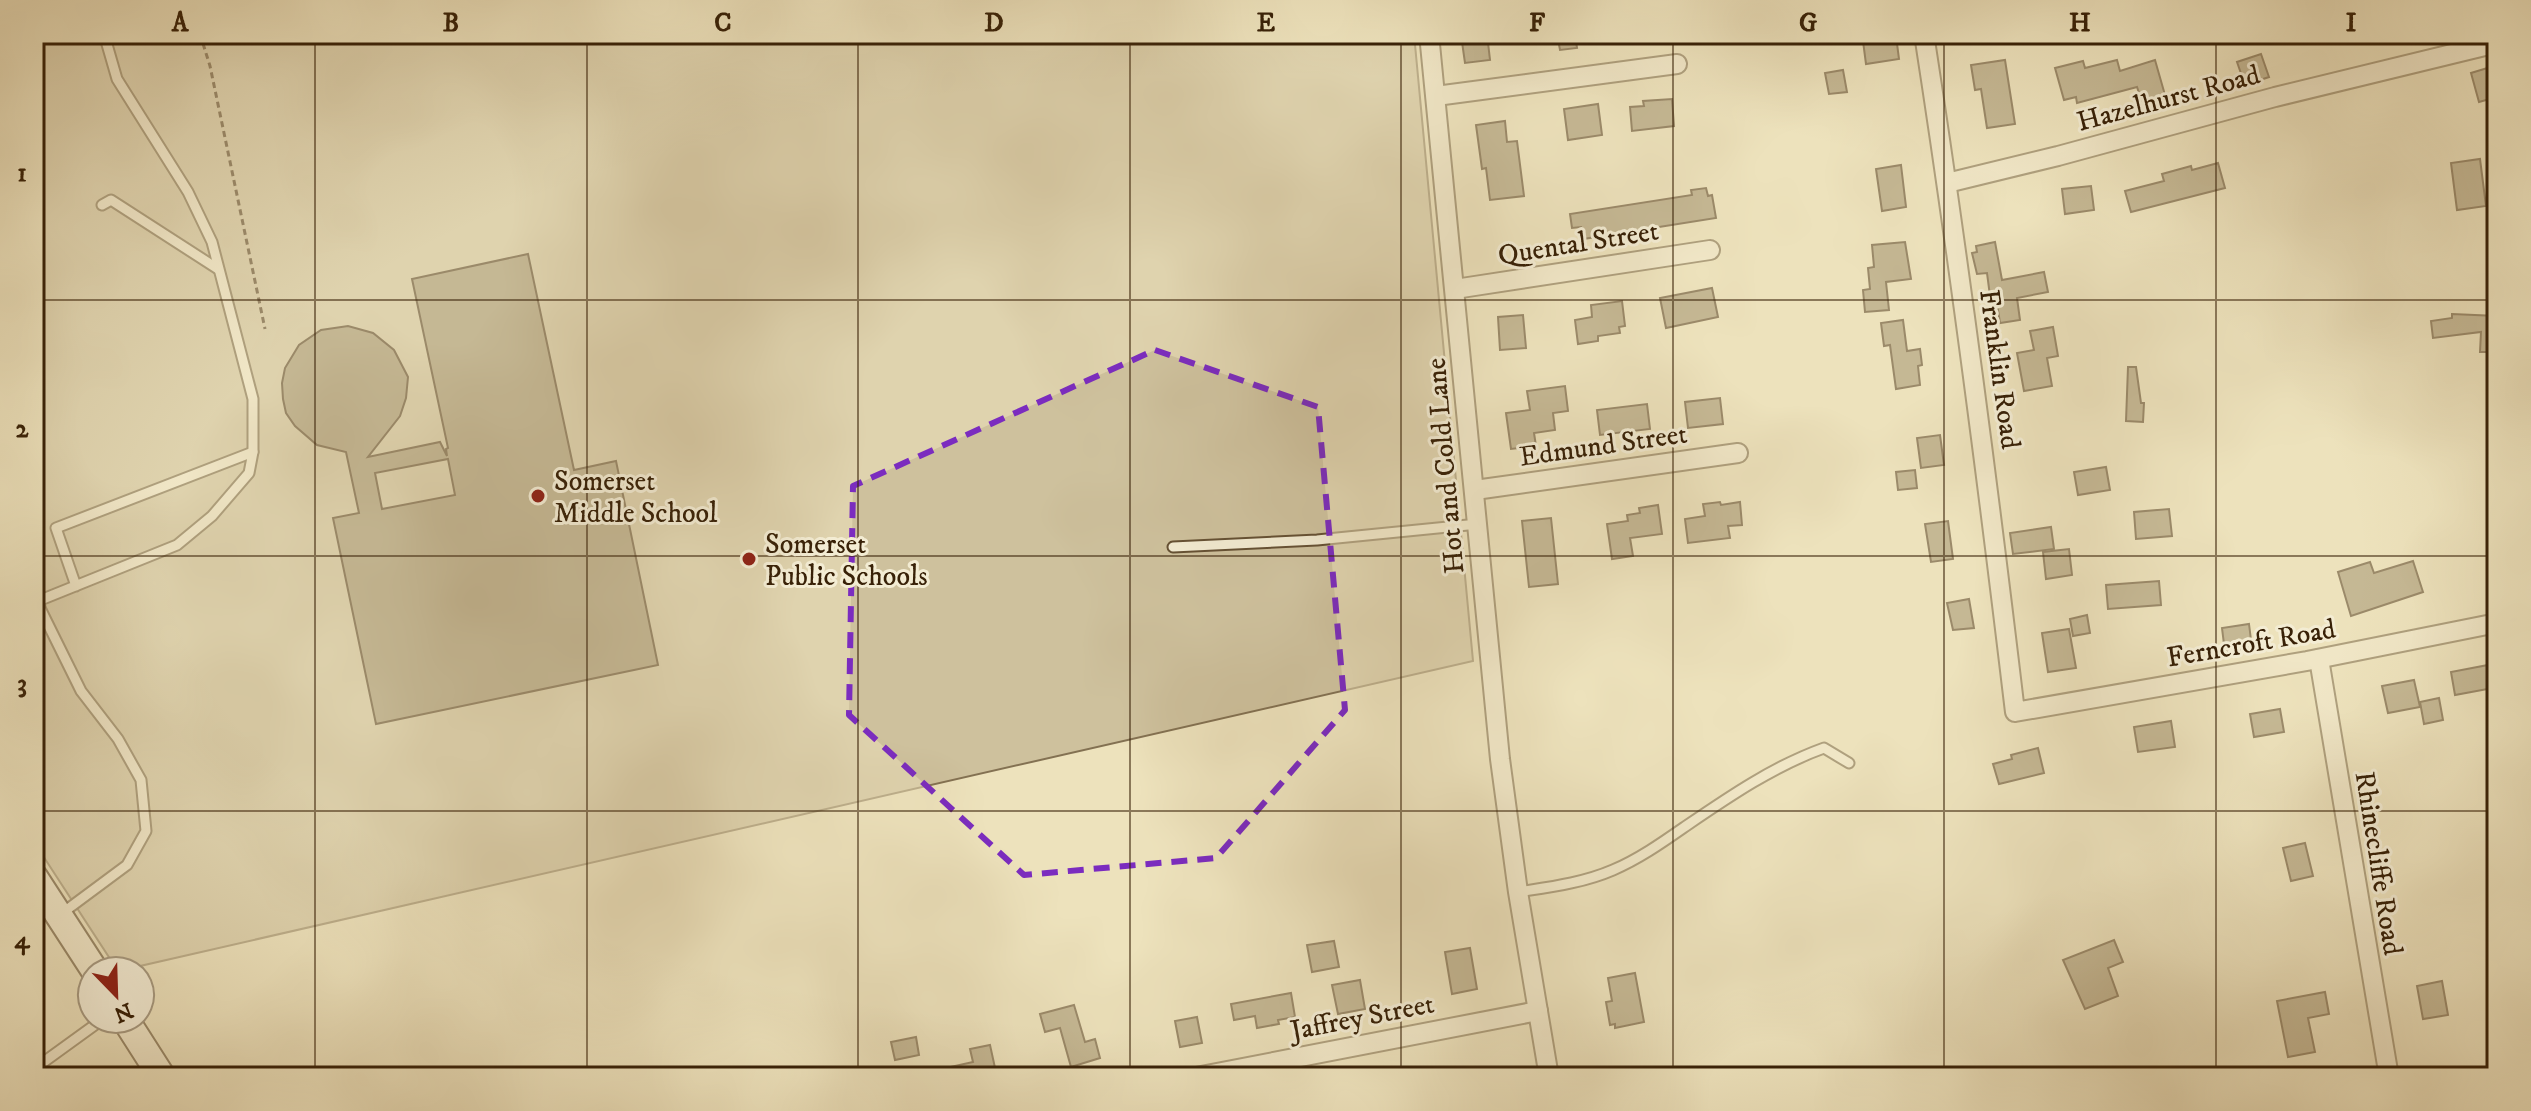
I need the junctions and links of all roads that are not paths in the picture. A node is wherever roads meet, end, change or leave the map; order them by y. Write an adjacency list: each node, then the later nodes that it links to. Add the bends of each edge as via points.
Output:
1 (104, 34): 10 (lane, via 117,79 188,192 212,242)
2 (1429, 34): 6 (street, Hot and Cold Lane)
3 (1924, 34): 7 (street, Franklin Road)
4 (2497, 43): 7 (street, Hazelhurst Road)
5 (1677, 64): 6 (street)
6 (1436, 96): 11 (street, Hot and Cold Lane)
7 (1947, 183): 22 (street, Franklin Road)
8 (102, 205): 10 (lane, via 111,200)
9 (1710, 250): 11 (street, Quental Street)
10 (218, 269): 12 (lane, via 253,399)
11 (1455, 289): 14 (street, Hot and Cold Lane)
12 (253, 452): 17 (lane, via 249,473 212,516 177,545); 17 (lane, via 56,528)
13 (1738, 453): 14 (street, Edmund Street)
14 (1475, 490): 15 (street, Hot and Cold Lane)
15 (1478, 524): 16 (lane); 25 (street, Hot and Cold Lane)
16 (1173, 547)
17 (76, 586): 19 (lane)
18 (34, 589): 19 (lane)
19 (36, 602): 26 (lane, via 81,691 141,780 146,831 127,865)
20 (2497, 623): 21 (street, Ferncroft Road)
21 (2319, 659): 22 (street, Ferncroft Road); 35 (street, Rhinecliffe Road)
22 (2015, 712)
23 (1849, 763): 25 (lane, via 1824,748 1797,757 1614,870)
24 (34, 877): 26 (main road)
25 (1518, 892): 28 (street, Hot and Cold Lane)
26 (60, 914): 27 (main road)
27 (85, 955)
28 (1538, 1011): 33 (street, Jaffrey Street); 34 (street, Hot and Cold Lane)
29 (81, 1035): 31 (lane)
30 (135, 1035): 32 (main road)
31 (34, 1069)
32 (162, 1077)
33 (1196, 1077)
34 (1549, 1077)
35 (2389, 1077)

